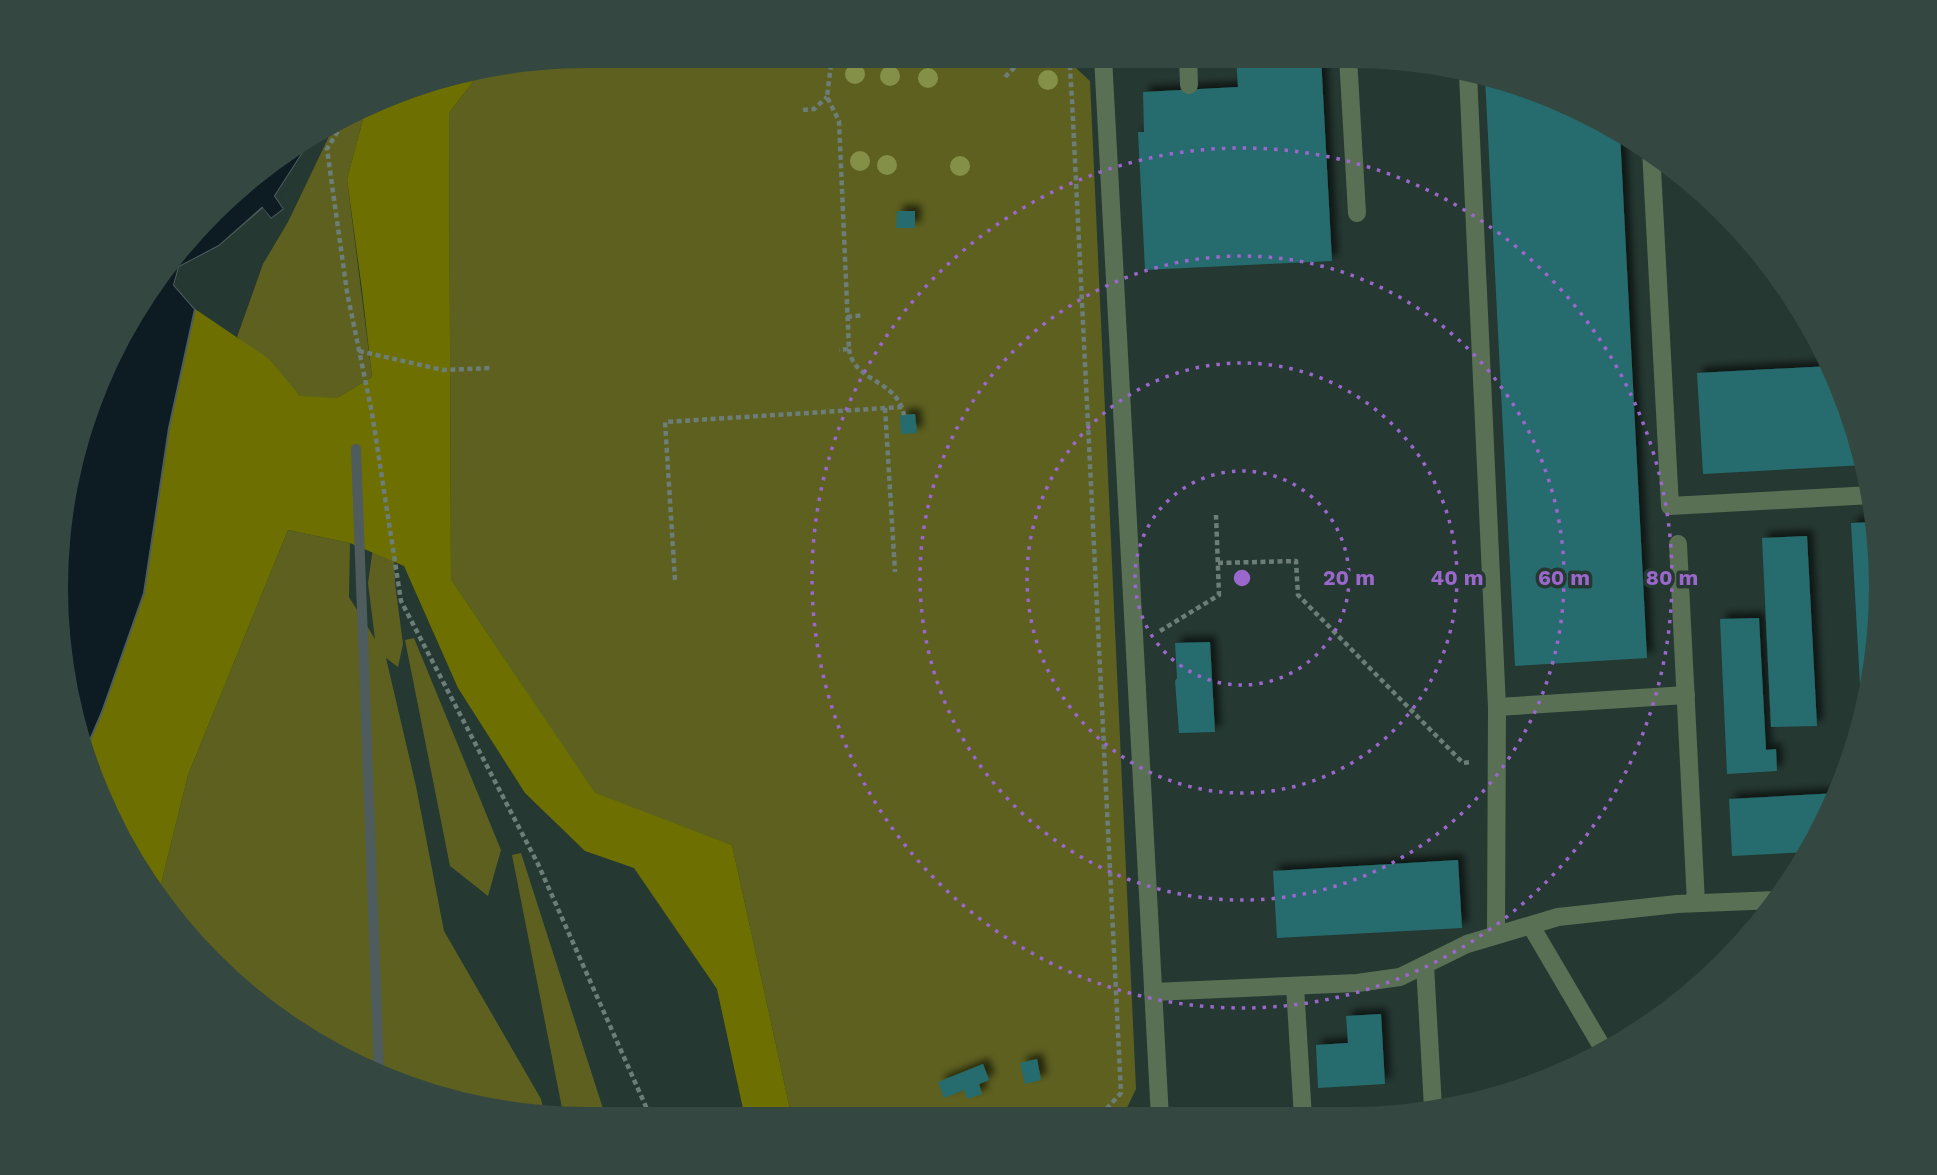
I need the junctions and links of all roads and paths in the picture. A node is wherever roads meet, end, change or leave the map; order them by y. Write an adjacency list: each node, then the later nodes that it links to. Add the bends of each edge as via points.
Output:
1 (831, 68): 10 (path)
2 (1014, 68): 7 (path)
3 (1070, 68): 44 (path, via 1121,1093)
4 (1104, 68): 30 (lane)
5 (1188, 68): 9 (lane)
6 (1349, 68): 14 (lane)
7 (1005, 77)
8 (1468, 82): 32 (lane)
9 (1189, 85)
10 (827, 97): 11 (path, via 814,109); 16 (path, via 839,121)
11 (803, 110)
12 (336, 134): 19 (path, via 327,149)
13 (1652, 166): 24 (lane, via 1670,506)
14 (1357, 213)
15 (864, 315): 16 (path)
16 (847, 317): 18 (path)
17 (839, 349): 18 (path)
18 (849, 349): 21 (path, via 853,364 896,395)
19 (359, 351): 20 (path, via 443,370); 43 (path, via 401,601 538,864)
20 (491, 369)
21 (902, 407): 22 (path); 23 (path)
22 (885, 408): 28 (path); 29 (path, via 665,422)
23 (904, 415)
24 (1860, 496)
25 (1216, 515): 27 (path)
26 (1678, 544): 31 (lane)
27 (1218, 563): 30 (path, via 1219,595); 33 (path, via 1296,561 1298,595 1463,763)
28 (895, 572)
29 (676, 580)
30 (1135, 646): 40 (lane)
31 (1686, 695): 32 (lane); 35 (lane)
32 (1497, 707): 33 (lane)
33 (1496, 761): 37 (lane)
34 (1764, 900): 35 (lane)
35 (1696, 903): 36 (lane, via 1558,917)
36 (1531, 926): 37 (lane); 41 (lane)
37 (1496, 935): 38 (lane)
38 (1425, 965): 39 (lane, via 1368,982); 42 (lane)
39 (1296, 986): 40 (lane); 46 (lane)
40 (1153, 992): 45 (lane)
41 (1599, 1042)
42 (1433, 1100)
43 (646, 1107)
44 (1108, 1107)
45 (1159, 1107)
46 (1302, 1107)

